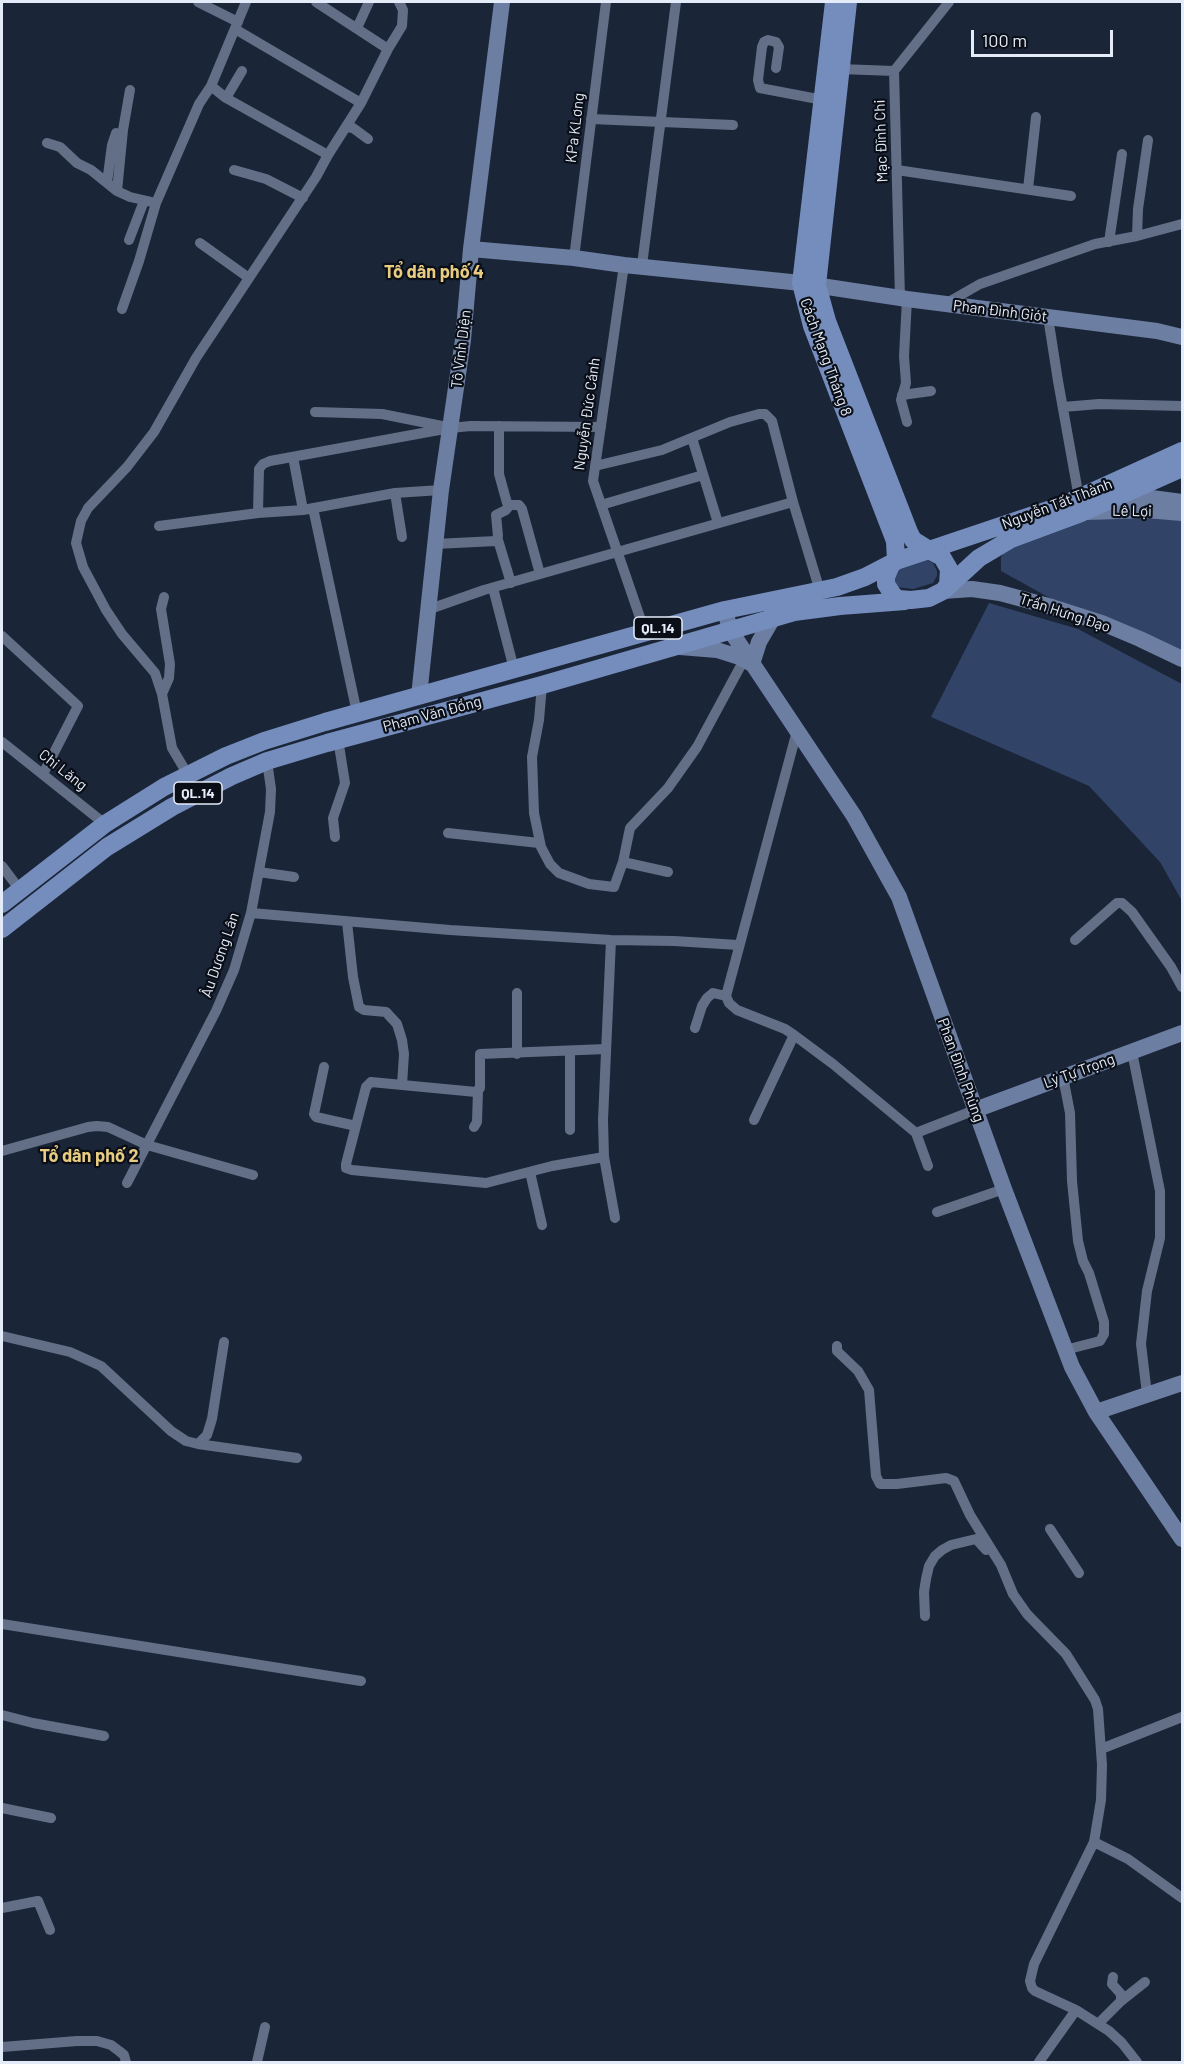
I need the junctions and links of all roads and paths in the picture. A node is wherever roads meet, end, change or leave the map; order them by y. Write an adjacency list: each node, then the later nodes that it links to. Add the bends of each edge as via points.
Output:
1 (198, 2): 12 (street)
2 (246, 2): 12 (street)
3 (316, 2): 13 (street)
4 (369, 2): 13 (street)
5 (399, 2): 14 (street, via 402,26)
6 (502, 2): 51 (street, Tô Vĩnh Diện)
7 (606, 2): 25 (street, KPa KLơng)
8 (676, 2): 26 (street)
9 (834, 2): 22 (main road, Cách Mạng Tháng 8)
10 (848, 2): 16 (main road, Cách Mạng Tháng 8)
11 (949, 2): 18 (street)
12 (237, 25): 19 (street); 23 (street)
13 (357, 28): 14 (street)
14 (388, 49): 23 (street)
15 (776, 68): 22 (street, via 779,47 768,40 762,47 760,88)
16 (840, 69): 18 (street); 56 (main road, Cách Mạng Tháng 8)
17 (242, 71): 21 (street)
18 (894, 71): 36 (street, Mạc Đĩnh Chi)
19 (211, 86): 21 (street); 45 (street, via 199,104)
20 (130, 90): 41 (street)
21 (226, 98): 34 (street)
22 (823, 100): 56 (main road, Cách Mạng Tháng 8)
23 (362, 103): 28 (street)
24 (1036, 117): 40 (street)
25 (591, 119): 26 (street); 52 (street, KPa KLơng)
26 (660, 121): 27 (street); 54 (street)
27 (733, 125)
28 (346, 127): 30 (street); 34 (street)
29 (116, 133): 38 (street)
30 (368, 139)
31 (1148, 140): 47 (street)
32 (47, 143): 38 (street, via 60,147)
33 (1122, 154): 49 (street)
34 (328, 155): 43 (street)
35 (234, 170): 37 (street)
36 (897, 170): 40 (street); 57 (street, Mạc Đĩnh Chi)
37 (256, 176): 39 (street); 43 (street)
38 (106, 183): 41 (street)
39 (250, 186)
40 (1028, 189): 42 (street)
41 (117, 191): 44 (street)
42 (1071, 196)
43 (303, 198): 55 (street)
44 (144, 201): 45 (street); 48 (street)
45 (156, 203): 59 (street)
46 (1182, 224): 47 (street)
47 (1137, 236): 49 (street)
48 (129, 240)
49 (1109, 242): 58 (street, via 980,284)
50 (200, 243): 55 (street)
51 (471, 249): 52 (street, Phan Đình Giót); 70 (street, Tô Vĩnh Diện)
52 (574, 258): 53 (street, Phan Đình Giót)
53 (624, 265): 54 (street, Phan Đình Giót); 69 (street, Nguyễn Đức Cảnh)
54 (642, 265): 56 (street, Phan Đình Giót)
55 (249, 278): 115 (street, via 196,358 154,432 88,508 77,532 78,552 105,610 150,665)
56 (809, 284): 57 (street, Phan Đình Giót); 93 (main road, Cách Mạng Tháng 8, via 828,321 909,532); 95 (main road, Cách Mạng Tháng 8, via 812,326 897,545)
57 (904, 298): 58 (street, Phan Đình Giót); 63 (street, Mạc Đĩnh Chi, via 906,383)
58 (945, 304): 60 (street, Phan Đình Giót)
59 (123, 309)
60 (1048, 317): 61 (street, Phan Đình Giót); 64 (street)
61 (1182, 337)
62 (931, 391): 63 (street)
63 (902, 395): 67 (street, Mạc Đĩnh Chi)
64 (1063, 406): 65 (street); 80 (street)
65 (1182, 406)
66 (315, 412): 70 (street, via 382,414)
67 (907, 422)
68 (499, 426): 69 (street); 70 (street); 84 (street, via 499,474)
69 (601, 427): 74 (street, Nguyễn Đức Cảnh)
70 (450, 428): 73 (street); 77 (street, Tô Vĩnh Diện)
71 (692, 438): 74 (street, via 662,450); 76 (street); 81 (street, via 730,422 765,414 772,422)
72 (1182, 451): 80 (main road, Nguyễn Tất Thành)
73 (293, 457): 85 (street); 86 (street, via 263,464 259,469)
74 (595, 466): 83 (street, Nguyễn Đức Cảnh, via 593,481)
75 (1182, 468): 79 (main road, Nguyễn Tất Thành)
76 (703, 475): 83 (street); 88 (street)
77 (441, 490): 78 (street); 92 (street, Tô Vĩnh Diện)
78 (395, 493): 85 (street); 90 (street)
79 (1121, 494): 80 (main road); 82 (street)
80 (1084, 501): 87 (street, Lê Lợi); 93 (main road, Nguyễn Tất Thành); 100 (main road, Nguyễn Tất Thành, via 994,548)
81 (792, 502): 88 (street); 99 (street)
82 (1182, 502)
83 (601, 505): 94 (street, Nguyễn Đức Cảnh)
84 (510, 506): 91 (street, via 496,515); 96 (street, via 522,509)
85 (308, 509): 86 (street); 117 (street)
86 (258, 513): 89 (street)
87 (1182, 513)
88 (718, 523): 94 (street)
89 (159, 526)
90 (402, 537)
91 (498, 540): 92 (street); 97 (street)
92 (435, 544): 103 (street, Tô Vĩnh Diện)
93 (929, 550): 95 (main road); 100 (main road, via 942,557 949,569 948,585)
94 (617, 553): 96 (street); 107 (street, Nguyễn Đức Cảnh)
95 (896, 561): 99 (main road, Phạm Văn Đồng / QL.14, via 865,577); 102 (main road, via 888,571 886,584 893,595)
96 (540, 574): 97 (street)
97 (511, 583): 98 (street)
98 (493, 588): 103 (street); 113 (street)
99 (820, 591): 104 (main road, Phạm Văn Đồng / QL.14)
100 (943, 591): 102 (main road, via 929,598); 111 (street, Trần Hưng Đạo, via 972,589 1000,593 1052,607)
101 (164, 597): 115 (street, via 161,609 170,664)
102 (905, 600): 105 (main road, Phạm Văn Đồng / QL.14, via 794,612)
103 (427, 610): 116 (street, Tô Vĩnh Diện)
104 (725, 610): 106 (street, Phan Đình Phùng); 107 (main road, Phạm Văn Đồng / QL.14)
105 (774, 618): 106 (main road, Phạm Văn Đồng / QL.14); 112 (street)
106 (730, 630): 109 (main road, Phạm Văn Đồng / QL.14); 112 (street, Phan Đình Phùng)
107 (645, 632): 113 (main road, Phạm Văn Đồng / QL.14)
108 (2, 636): 123 (street, via 78,706)
109 (706, 637): 110 (main road, Phạm Văn Đồng / QL.14); 112 (street, via 719,640)
110 (670, 647): 112 (street, via 717,650); 114 (main road, Phạm Văn Đồng / QL.14)
111 (1182, 658)
112 (748, 659): 119 (street, Phan Đình Phùng); 129 (street, via 685,765 630,828)
113 (514, 669): 116 (main road, Phạm Văn Đồng / QL.14)
114 (542, 685): 118 (main road, Phạm Văn Đồng / QL.14); 128 (street, via 532,757)
115 (162, 694): 124 (street, via 172,748)
116 (419, 696): 117 (main road, Phạm Văn Đồng / QL.14); 118 (main road)
117 (357, 713): 124 (main road, Phạm Văn Đồng / QL.14, via 264,741)
118 (423, 717): 120 (main road, Phạm Văn Đồng / QL.14)
119 (797, 731): 141 (street); 156 (street, Phan Đình Phùng, via 854,816 899,897)
120 (338, 739): 122 (main road, Phạm Văn Đồng / QL.14); 127 (street, via 345,783 333,818)
121 (2, 742): 123 (street, Chi Lăng)
122 (267, 760): 131 (street, Âu Dương Lân, via 270,812); 138 (main road, Phạm Văn Đồng / QL.14, via 172,807 107,847)
123 (43, 774): 125 (street, Chi Lăng)
124 (188, 775): 125 (main road, Phạm Văn Đồng / QL.14)
125 (105, 824): 134 (main road, Phạm Văn Đồng / QL.14)
126 (448, 833): 128 (street)
127 (335, 837)
128 (539, 843): 129 (street, via 556,870 589,884 614,887)
129 (623, 862): 132 (street)
130 (2, 866): 134 (street)
131 (259, 872): 133 (street); 136 (street, Âu Dương Lân)
132 (668, 872)
133 (294, 877)
134 (20, 890): 135 (main road, Phạm Văn Đồng / QL.14)
135 (2, 904)
136 (251, 912): 137 (street); 162 (street, Âu Dương Lân, via 234,970 216,1011)
137 (347, 922): 139 (street); 154 (street, via 359,1007 386,1012 397,1024 404,1054)
138 (2, 928)
139 (611, 940): 141 (street); 148 (street)
140 (1075, 940): 142 (street, via 1117,903 1122,903)
141 (738, 945): 144 (street)
142 (1182, 987)
143 (517, 993): 151 (street)
144 (726, 996): 145 (street, via 713,993 707,998); 147 (street, via 737,1010)
145 (695, 1028)
146 (1182, 1033): 150 (street, Lý Tự Trọng)
147 (794, 1035): 157 (street); 161 (street)
148 (606, 1049): 149 (street); 164 (street)
149 (570, 1051): 151 (street); 160 (street)
150 (1132, 1052): 153 (street, Lý Tự Trọng); 178 (street, via 1160,1201 1160,1238 1143,1320)
151 (517, 1054): 155 (street, via 480,1054)
152 (324, 1067): 158 (street, via 314,1114)
153 (1063, 1077): 156 (street, Lý Tự Trọng); 176 (street, via 1070,1113 1078,1241 1104,1322 1100,1341)
154 (402, 1085): 155 (street); 158 (street, via 368,1084)
155 (478, 1091): 159 (street)
156 (975, 1110): 161 (street); 169 (street, Phan Đình Phùng)
157 (754, 1120)
158 (356, 1126): 166 (street, via 346,1168 486,1183)
159 (474, 1127)
160 (570, 1130)
161 (916, 1134): 165 (street)
162 (147, 1145): 163 (street, via 108,1127 88,1126); 167 (street); 168 (street, Âu Dương Lân)
163 (2, 1151)
164 (604, 1157): 166 (street); 171 (street)
165 (928, 1166)
166 (530, 1172): 172 (street)
167 (253, 1175)
168 (127, 1183)
169 (1004, 1189): 170 (street); 176 (street, Phan Đình Phùng)
170 (937, 1212)
171 (615, 1218)
172 (542, 1225)
173 (2, 1336): 180 (street, via 70,1352 101,1366 171,1431)
174 (224, 1342): 180 (street, via 212,1419 207,1435)
175 (837, 1346): 185 (street, via 837,1351 861,1374 868,1390 880,1484 946,1478 954,1481)
176 (1065, 1350): 179 (street, Phan Đình Phùng)
177 (1182, 1383): 178 (street)
178 (1147, 1394): 179 (street)
179 (1096, 1412): 183 (street, Phan Đình Phùng)
180 (198, 1444): 181 (street)
181 (297, 1458)
182 (1050, 1529): 184 (street)
183 (1182, 1539)
184 (1080, 1573)
185 (1009, 1584): 186 (street, via 977,1539 951,1545 935,1556 929,1566); 192 (street, via 1027,1614 1066,1654 1092,1694 1098,1709)
186 (925, 1616)
187 (2, 1624): 188 (street)
188 (361, 1681)
189 (2, 1715): 191 (street)
190 (1182, 1717): 192 (street)
191 (104, 1736)
192 (1101, 1749): 195 (street, via 1101,1800)
193 (2, 1808): 194 (street)
194 (51, 1818)
195 (1094, 1842): 196 (street, via 1128,1859); 202 (street, via 1034,1964 1030,1981 1035,1991)
196 (1182, 1898)
197 (2, 1908): 198 (street, via 38,1901)
198 (50, 1930)
199 (1113, 1977): 201 (street, via 1112,1984)
200 (1145, 1982): 201 (street)
201 (1121, 2001): 203 (street)
202 (1076, 2010): 203 (street); 208 (street)
203 (1098, 2024): 209 (street, via 1116,2036)
204 (265, 2027): 207 (street)
205 (2, 2047): 206 (street, via 97,2042 111,2045 124,2055)
206 (126, 2062)
207 (257, 2062)
208 (1039, 2062)
209 (1137, 2062)

